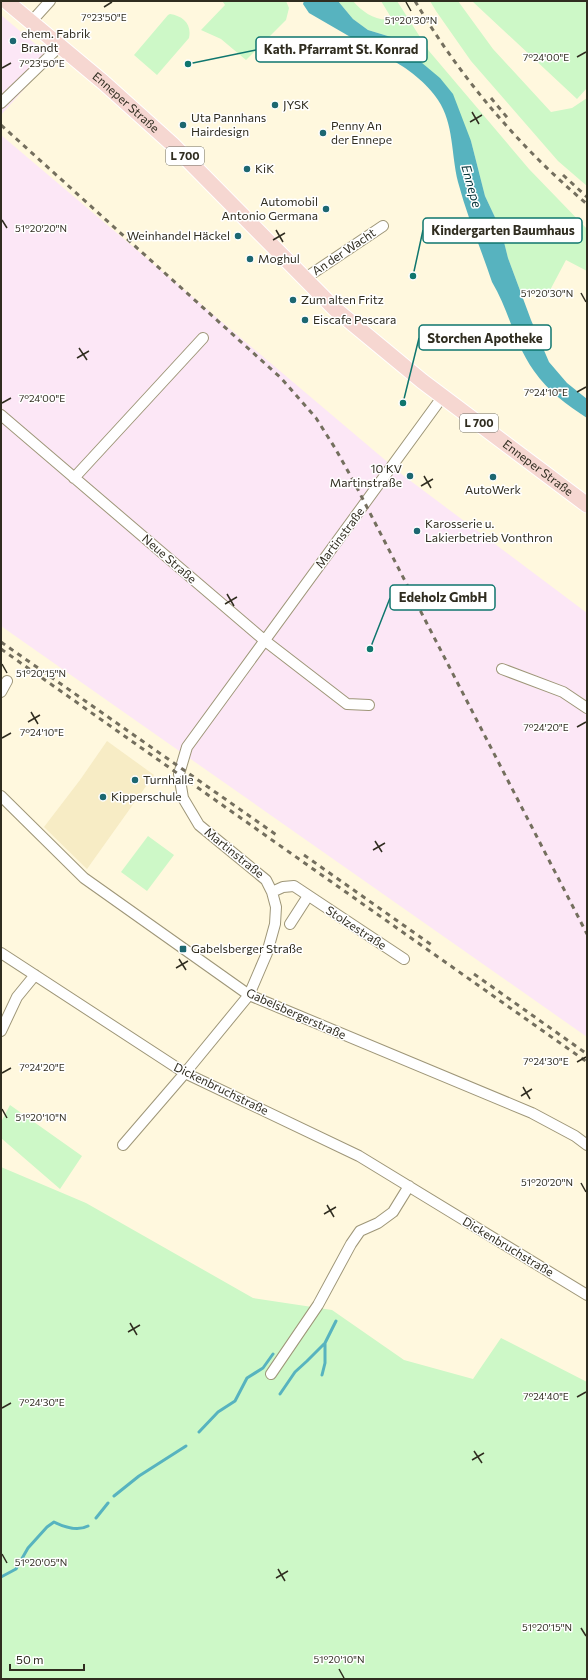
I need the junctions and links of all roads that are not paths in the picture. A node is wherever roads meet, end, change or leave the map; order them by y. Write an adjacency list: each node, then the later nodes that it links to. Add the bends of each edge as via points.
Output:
1 (6, 1): 3 (main road, Enneper Straße / L 700)
2 (50, 1): 3 (street)
3 (31, 22): 4 (main road, Enneper Straße / L 700)
4 (60, 46): 5 (street); 7 (main road, Enneper Straße / L 700, via 184,155)
5 (1, 103)
6 (383, 226): 7 (street, An der Wacht)
7 (304, 279): 9 (main road, Enneper Straße / L 700, via 334,309)
8 (204, 338): 11 (street)
9 (443, 396): 12 (main road, Enneper Straße / L 700); 13 (street, Martinstraße)
10 (1, 415): 11 (street, Neue Straße)
11 (74, 478): 13 (street, Neue Straße)
12 (587, 506)
13 (264, 640): 17 (street, via 347,704); 20 (street, Martinstraße, via 187,747 179,774 183,798 200,825 266,880)
14 (502, 669): 18 (street, via 563,692)
15 (7, 681): 16 (street)
16 (1, 692)
17 (369, 705)
18 (587, 708)
19 (1, 796): 26 (street, Gabelsbergerstraße, via 84,878)
20 (272, 892): 21 (street, Stolzestraße, via 283,886 294,886); 26 (street, Martinstraße, via 276,907 274,924 267,953)
21 (308, 896): 22 (street); 24 (street, Stolzestraße)
22 (290, 924)
23 (1, 953): 25 (street, Dickenbruchstraße)
24 (404, 959)
25 (35, 975): 27 (street, via 17,997); 28 (street, Dickenbruchstraße)
26 (249, 995): 28 (street); 30 (street, Gabelsbergerstraße, via 532,1113 575,1136)
27 (1, 1031)
28 (185, 1074): 29 (street); 31 (street, Dickenbruchstraße, via 346,1150)
29 (122, 1145)
30 (587, 1146)
31 (409, 1186): 32 (street, Dickenbruchstraße); 33 (street, via 393,1212 378,1223 360,1231 318,1305)
32 (587, 1295)
33 (271, 1374)

